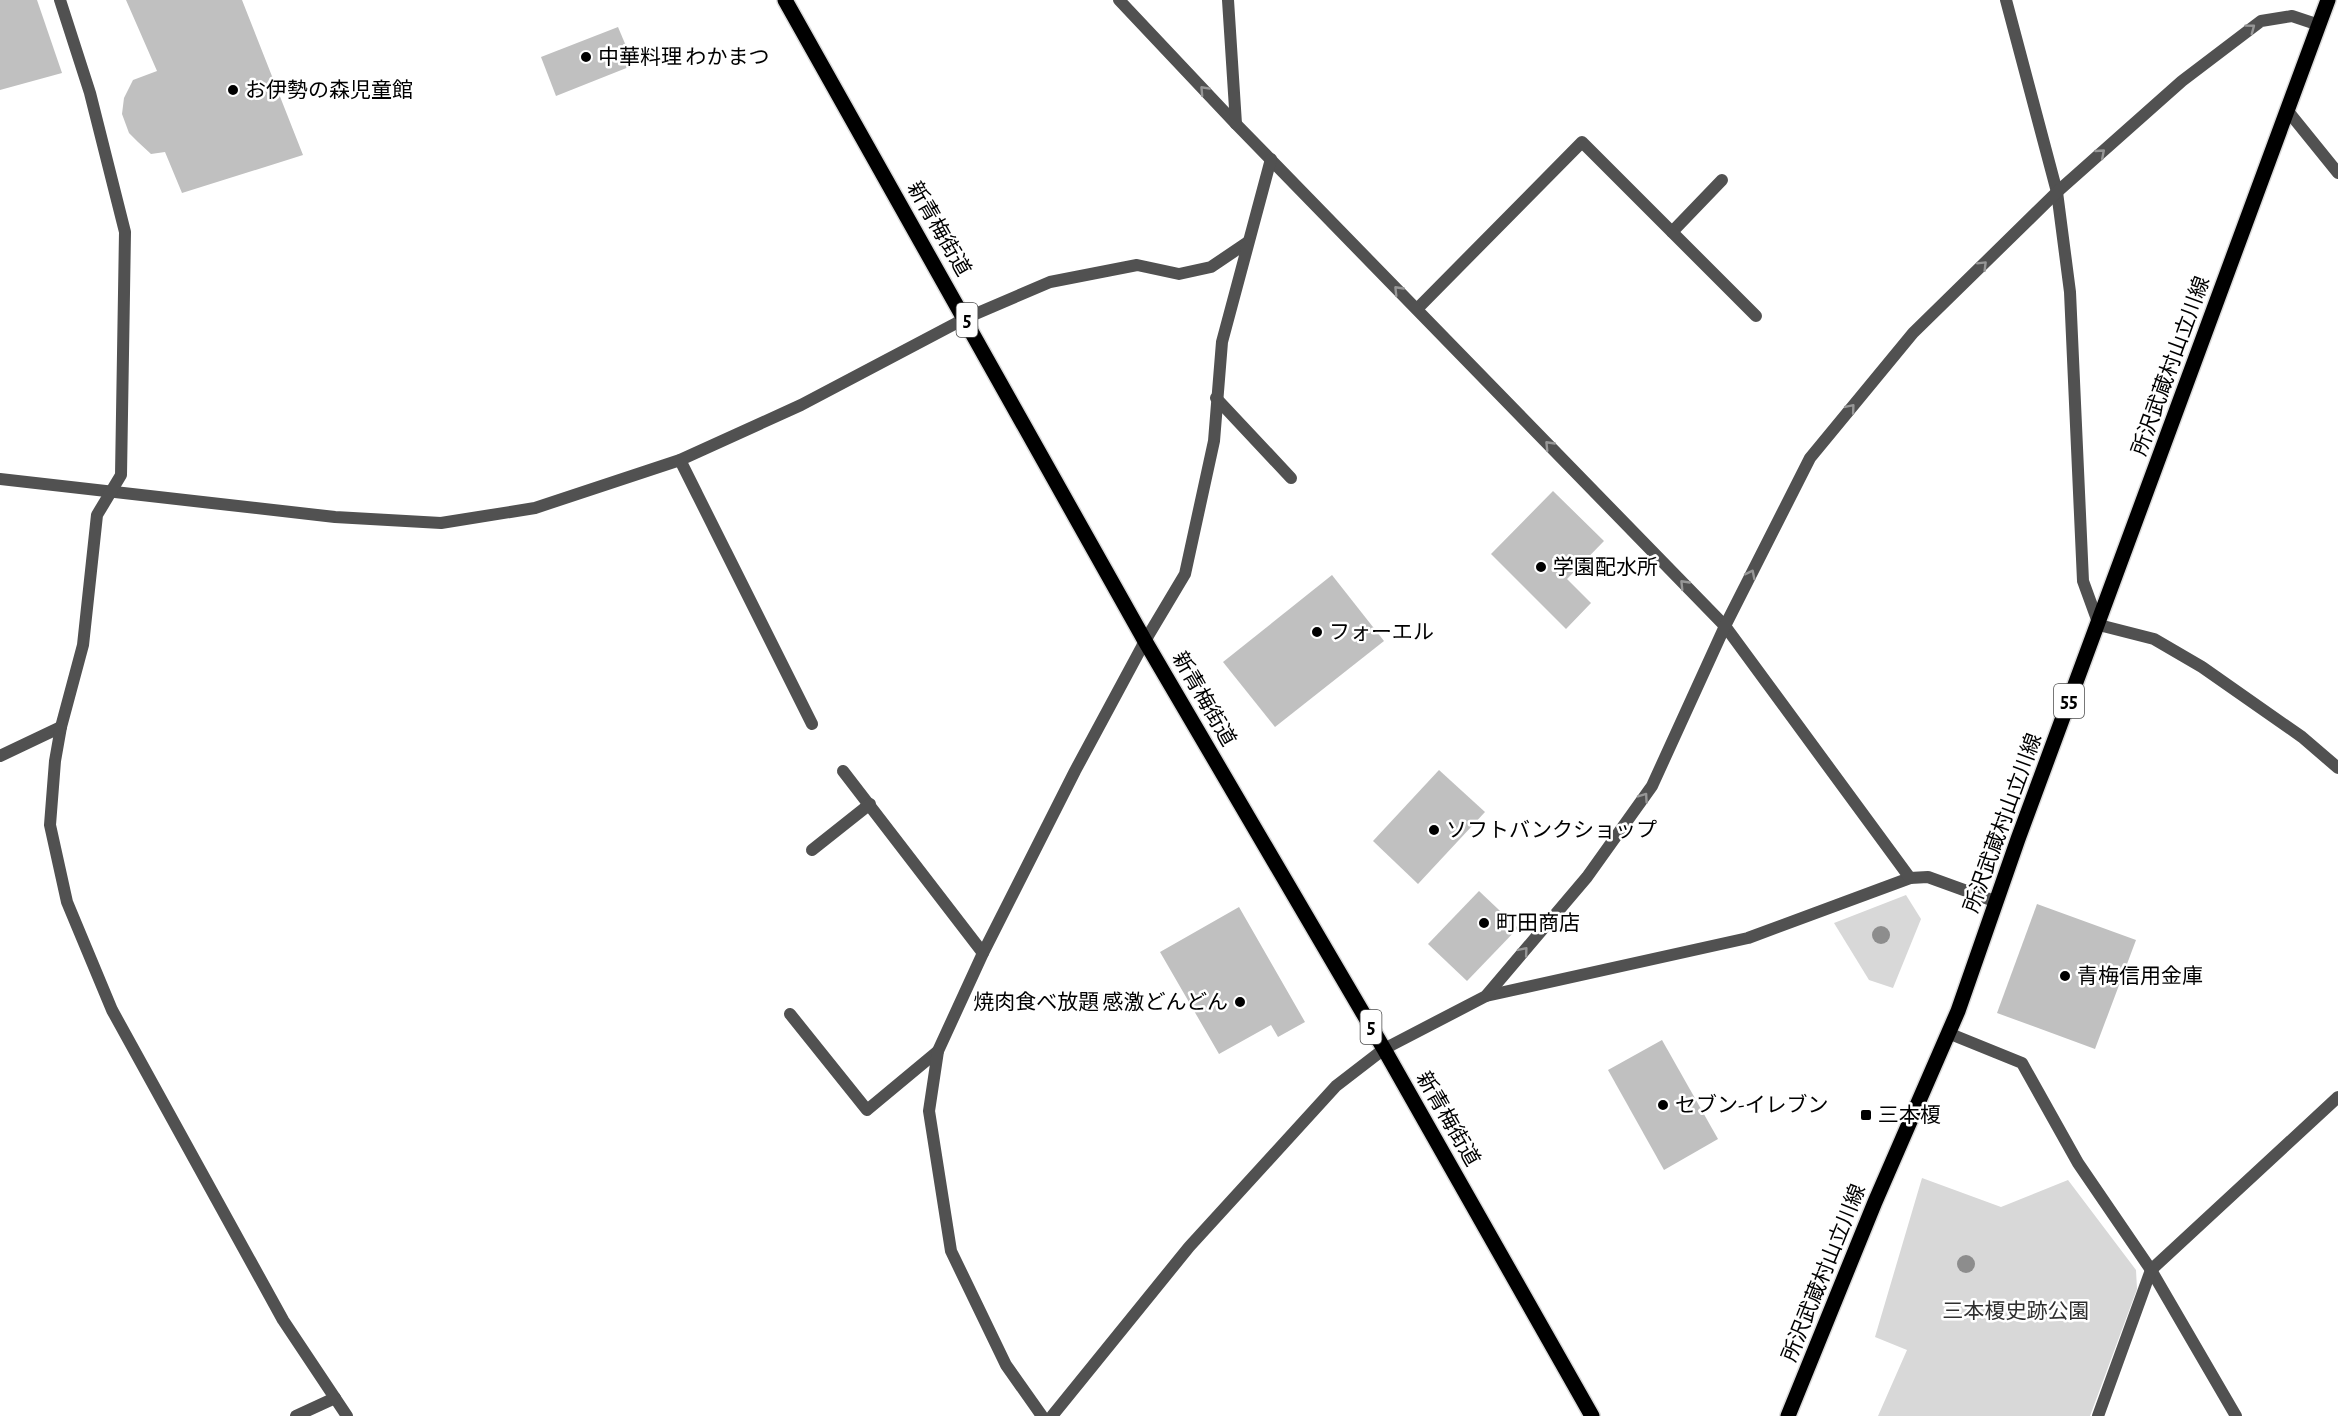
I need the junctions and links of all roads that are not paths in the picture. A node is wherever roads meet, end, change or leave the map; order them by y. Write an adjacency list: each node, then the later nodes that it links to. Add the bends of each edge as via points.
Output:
1 (60, 0): 23 (street, via 90,93 125,232 121,476)
2 (785, 0): 18 (main road, 新青梅街道 / 5)
3 (1119, 0): 9 (street, one-way to 3)
4 (1228, 0): 9 (street)
5 (2006, 0): 13 (street)
6 (2328, 0): 7 (main road, 所沢武蔵村山立川線 / 55)
7 (2319, 25): 8 (main road, 所沢武蔵村山立川線 / 55); 13 (street, one-way to 7, via 2182,81 2261,21 2292,16)
8 (2288, 110): 11 (street); 24 (main road, 所沢武蔵村山立川線 / 55)
9 (1236, 124): 10 (street)
10 (1271, 159): 15 (street); 16 (street, one-way to 10)
11 (2338, 173)
12 (1722, 180): 14 (street)
13 (2057, 192): 24 (street, via 2070,292 2083,581); 25 (street, one-way to 13, via 1810,458 1914,333)
14 (1672, 232): 16 (street, via 1582,142); 17 (street)
15 (1248, 242): 18 (street, via 1211,267 1179,274 1137,265 1050,282); 19 (street, via 1222,342)
16 (1417, 309): 25 (street, one-way to 16)
17 (1756, 316)
18 (966, 318): 20 (street, via 801,405); 26 (main road, 新青梅街道 / 5)
19 (1216, 398): 21 (street); 26 (street, via 1214,441 1185,574)
20 (680, 460): 23 (street, via 535,508 441,523 335,517); 27 (street)
21 (1292, 478)
22 (0, 479): 23 (street)
23 (112, 491): 28 (street, via 97,515 83,645)
24 (2098, 625): 30 (street, via 2154,639 2202,667 2302,737); 35 (main road, 所沢武蔵村山立川線 / 55)
25 (1725, 626): 34 (street); 37 (street, one-way to 25, via 1587,877 1652,786)
26 (1146, 640): 36 (street); 40 (main road, 新青梅街道 / 5)
27 (812, 724)
28 (61, 727): 29 (street); 44 (street, via 50,825 67,902 112,1010 283,1320)
29 (0, 756)
30 (2338, 768)
31 (843, 771): 32 (street)
32 (870, 804): 33 (street); 36 (street)
33 (812, 850)
34 (1910, 878): 35 (street, via 1928,877); 37 (street, via 1748,938)
35 (1997, 902): 39 (main road, 所沢武蔵村山立川線 / 55)
36 (983, 953): 41 (street)
37 (1486, 996): 40 (street)
38 (789, 1014): 41 (street, via 867,1110)
39 (1948, 1033): 43 (street, via 2022,1063 2078,1163); 50 (main road, 所沢武蔵村山立川線 / 55)
40 (1384, 1049): 48 (street, via 1336,1086 1189,1247); 49 (main road, 新青梅街道 / 5)
41 (938, 1051): 47 (street, via 929,1112 951,1251 1006,1365)
42 (2337, 1102): 43 (street)
43 (2151, 1270): 51 (street); 52 (street)
44 (334, 1398): 45 (street); 46 (street)
45 (296, 1416)
46 (347, 1416)
47 (1042, 1416)
48 (1052, 1416)
49 (1592, 1416)
50 (1786, 1416)
51 (2098, 1416)
52 (2236, 1416)

